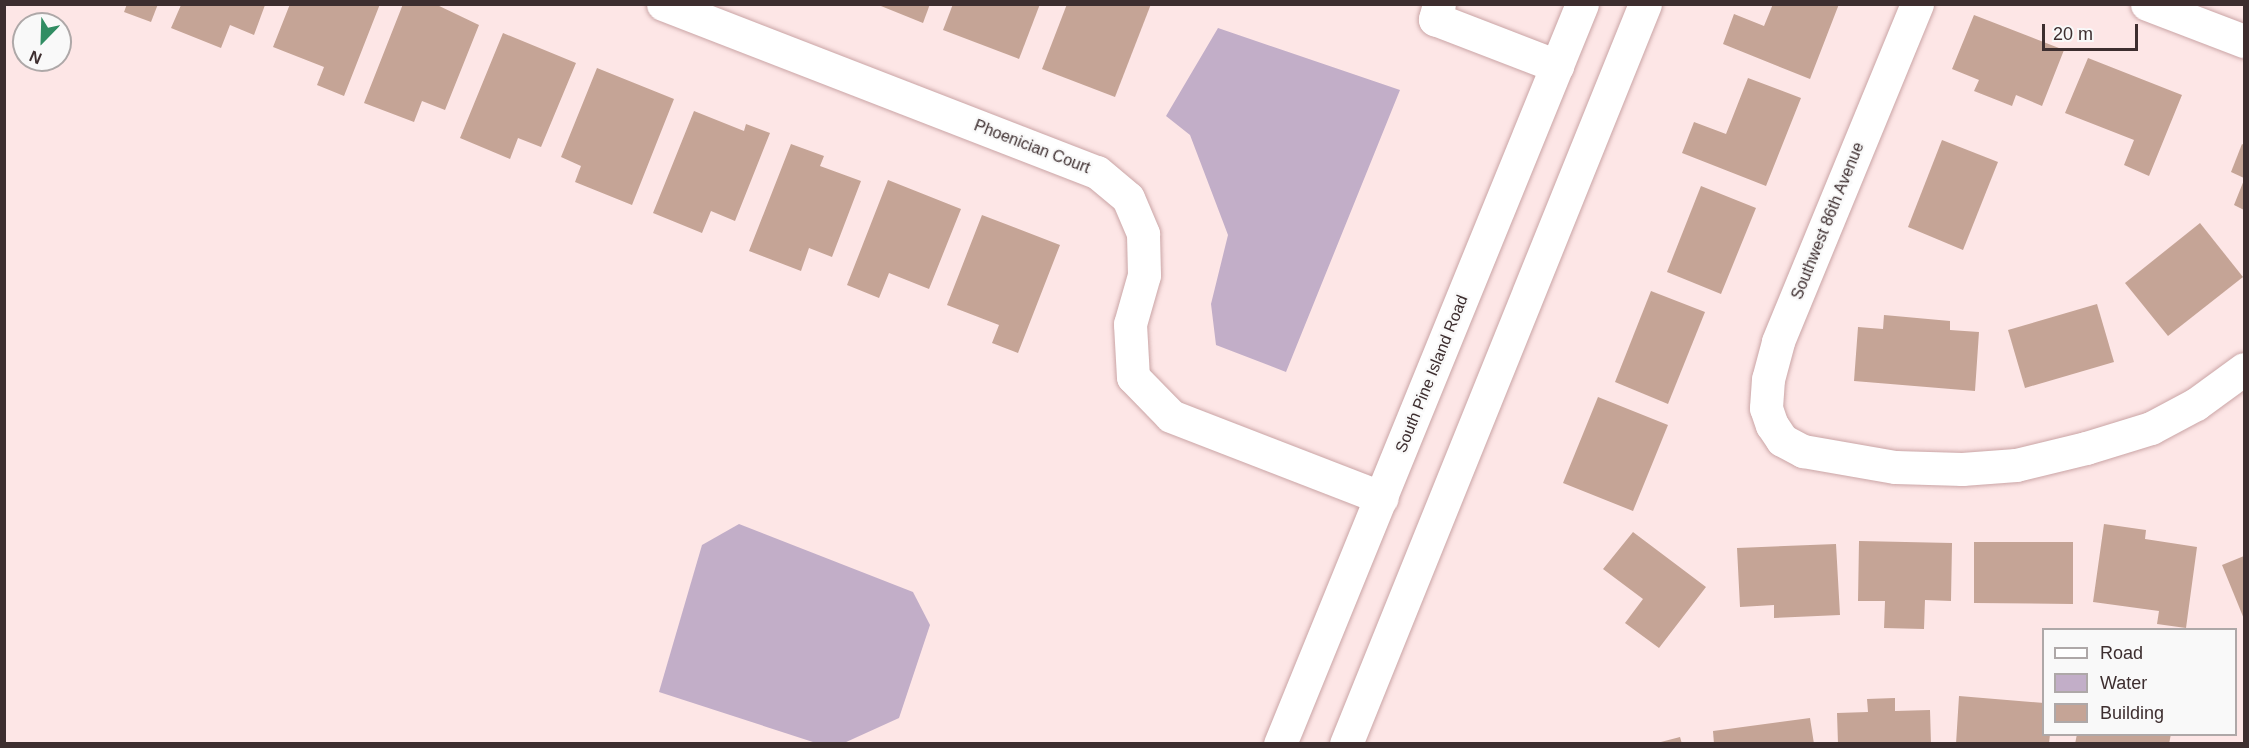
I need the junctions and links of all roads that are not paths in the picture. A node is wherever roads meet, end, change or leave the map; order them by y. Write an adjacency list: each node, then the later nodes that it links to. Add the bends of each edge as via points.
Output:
1 (663, 4): 10 (street, Phoenician Court, via 1097,172 1128,198 1143,234 1144,275 1130,324 1133,376 1171,416)
2 (1439, 4): 8 (street, via 1435,19)
3 (1582, 4): 8 (street, South Pine Island Road)
4 (1645, 4): 12 (street)
5 (1917, 4): 9 (street, Southwest 86th Avenue, via 1778,342 1768,379 1766,408 1782,440 1803,452 1895,467 1962,469 2016,465 2151,428 2196,404)
6 (2147, 4): 7 (street)
7 (2244, 41)
8 (1557, 66): 10 (street, South Pine Island Road)
9 (2244, 369)
10 (1382, 498): 11 (street, South Pine Island Road)
11 (1281, 744)
12 (1346, 744)

